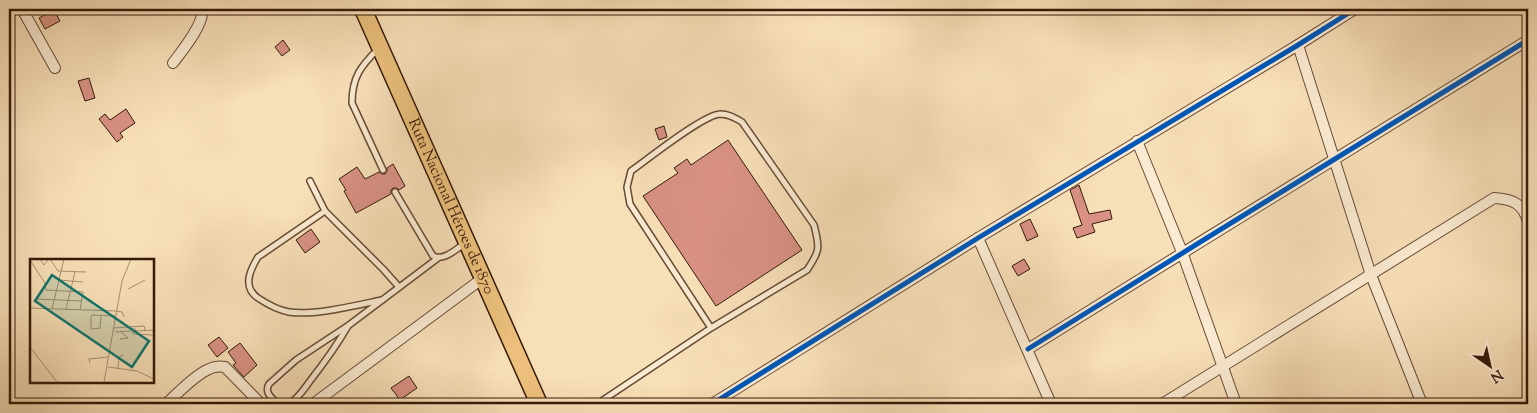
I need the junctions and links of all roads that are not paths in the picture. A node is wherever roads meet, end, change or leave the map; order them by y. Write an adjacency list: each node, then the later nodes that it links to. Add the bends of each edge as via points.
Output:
1 (22, 9): 9 (street)
2 (202, 9): 8 (street, via 198,26)
3 (363, 9): 7 (highway, Ruta Nacional Héroes de 1870)
4 (1355, 9): 6 (street)
5 (1528, 40): 11 (street)
6 (1298, 45): 10 (street); 11 (street)
7 (380, 47): 12 (lane, via 359,71 352,90 352,103); 18 (highway, Ruta Nacional Héroes de 1870)
8 (174, 63)
9 (55, 68)
10 (1137, 141): 17 (street); 19 (street)
11 (1336, 159): 19 (street); 21 (street)
12 (383, 170)
13 (310, 180): 15 (lane)
14 (395, 192): 20 (lane, via 429,250)
15 (325, 211): 23 (lane); 24 (lane, via 258,257 248,278 248,286 254,296 289,312)
16 (1528, 222): 21 (street, via 1520,205 1508,198 1494,198)
17 (978, 238): 27 (street); 36 (street)
18 (467, 242): 20 (lane); 22 (highway, Ruta Nacional Héroes de 1870)
19 (1182, 252): 27 (street); 28 (street)
20 (438, 258): 23 (lane)
21 (1372, 275): 28 (street); 40 (street)
22 (483, 278): 33 (street); 34 (highway, Ruta Nacional Héroes de 1870)
23 (399, 287): 24 (lane)
24 (382, 300): 25 (lane)
25 (348, 325): 31 (lane, via 296,360 269,384 268,393); 32 (lane, via 333,351)
26 (711, 328): 26 (lane, via 807,270 817,256 818,242 814,225 742,122 718,114 704,119 631,171 627,187 630,204); 35 (lane)
27 (1028, 349): 37 (street)
28 (1222, 368): 38 (street); 39 (street)
29 (166, 404): 30 (street, via 209,369 218,366 225,367)
30 (261, 404)
31 (278, 404)
32 (289, 404)
33 (313, 404)
34 (539, 404)
35 (597, 404)
36 (712, 404)
37 (1051, 404)
38 (1162, 404)
39 (1236, 404)
40 (1422, 404)

